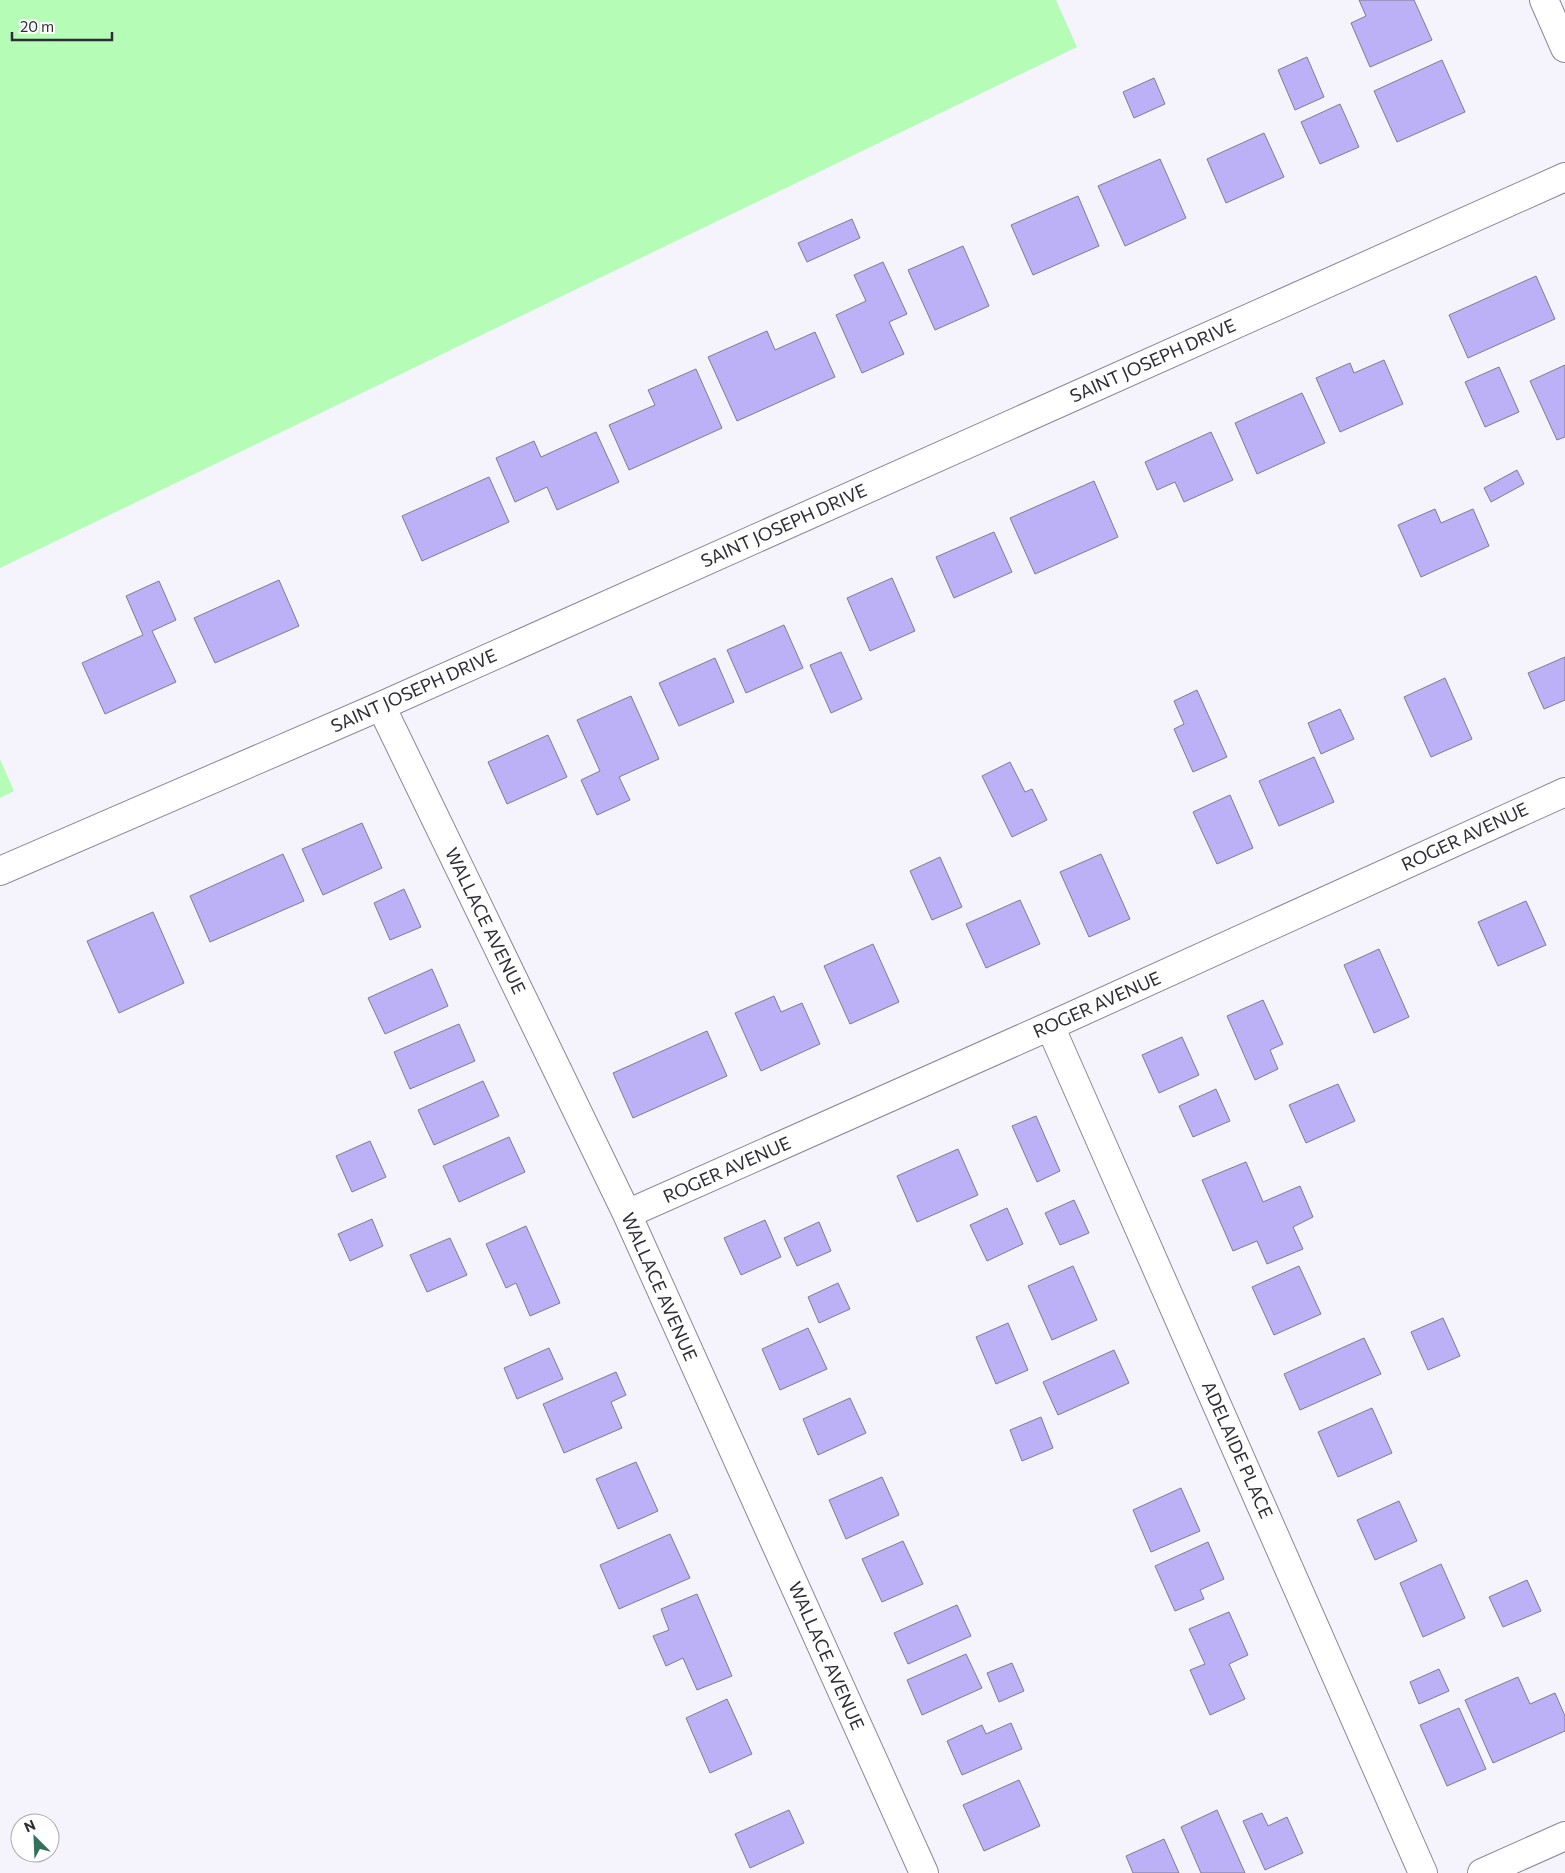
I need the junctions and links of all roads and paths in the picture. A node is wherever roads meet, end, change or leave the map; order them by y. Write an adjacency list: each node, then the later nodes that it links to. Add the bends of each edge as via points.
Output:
1 (1544, 0): 2 (street)
2 (1565, 48)
3 (1565, 177): 4 (street, SAINT JOSEPH DRIVE)
4 (381, 706): 6 (street, SAINT JOSEPH DRIVE); 8 (street, WALLACE AVENUE)
5 (1565, 792): 7 (street, ROGER AVENUE)
6 (0, 871)
7 (1050, 1026): 8 (street, ROGER AVENUE); 11 (street, ADELAIDE PLACE)
8 (627, 1214): 10 (street, WALLACE AVENUE)
9 (1565, 1836): 12 (street)
10 (924, 1873)
11 (1423, 1873)
12 (1482, 1873)

